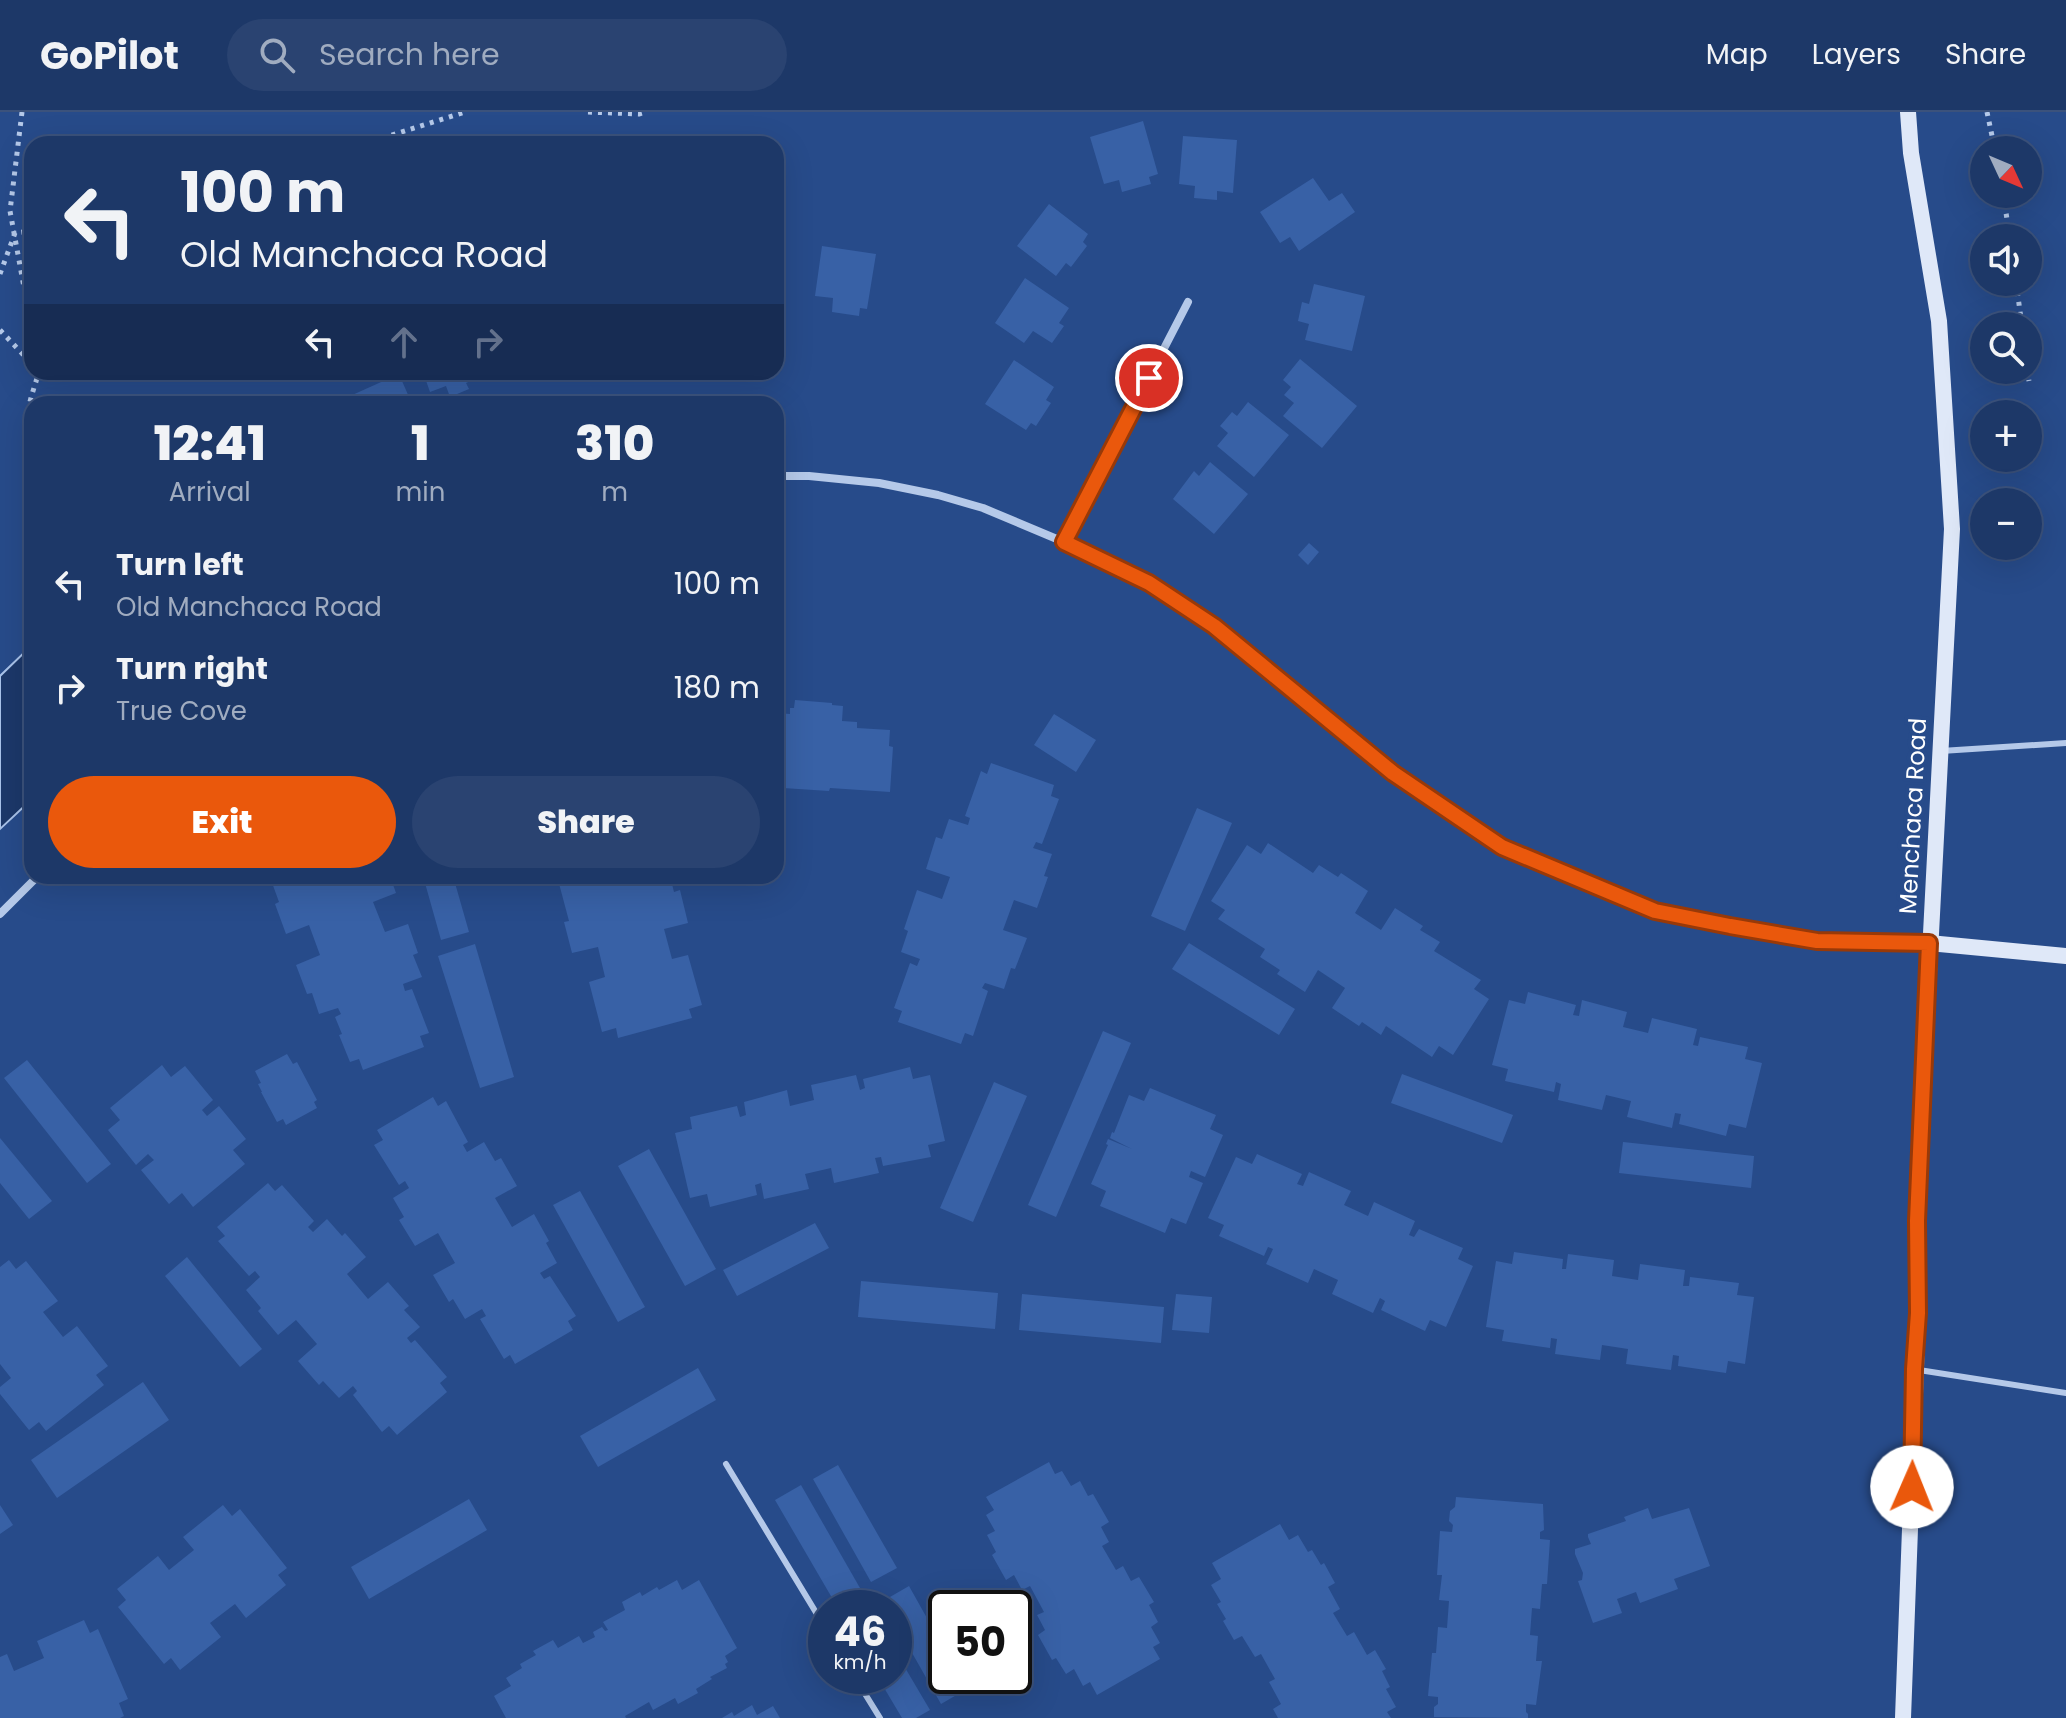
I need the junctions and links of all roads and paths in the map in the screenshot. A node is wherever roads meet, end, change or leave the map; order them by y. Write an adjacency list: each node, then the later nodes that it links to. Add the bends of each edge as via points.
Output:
1 (22, 112): 10 (path, via 10,211)
2 (465, 112): 7 (path)
3 (588, 112): 4 (path)
4 (646, 112)
5 (1908, 112): 19 (main road, Menchaca Road, via 1939,321 1951,513)
6 (1987, 112): 8 (path)
7 (388, 136)
8 (1992, 136)
9 (24, 232): 10 (path)
10 (15, 233): 11 (path); 12 (path)
11 (0, 274)
12 (24, 285)
13 (1188, 302): 17 (street)
14 (0, 330): 15 (path)
15 (24, 356)
16 (784, 476): 17 (street, via 879,483 938,495)
17 (1064, 542): 22 (street, via 1149,583 1214,626 1393,773 1502,847 1655,911 1817,941)
18 (2066, 743): 19 (lane)
19 (1941, 751): 22 (main road, Menchaca Road)
20 (30, 884): 21 (street)
21 (0, 914)
22 (1929, 943): 23 (main road); 24 (main road, Menchaca Road)
23 (2066, 956)
24 (1914, 1369): 25 (lane); 30 (main road, Menchaca Road)
25 (2066, 1393)
26 (726, 1464): 27 (lane)
27 (808, 1599)
28 (865, 1694): 29 (lane)
29 (880, 1718)
30 (1903, 1718)

